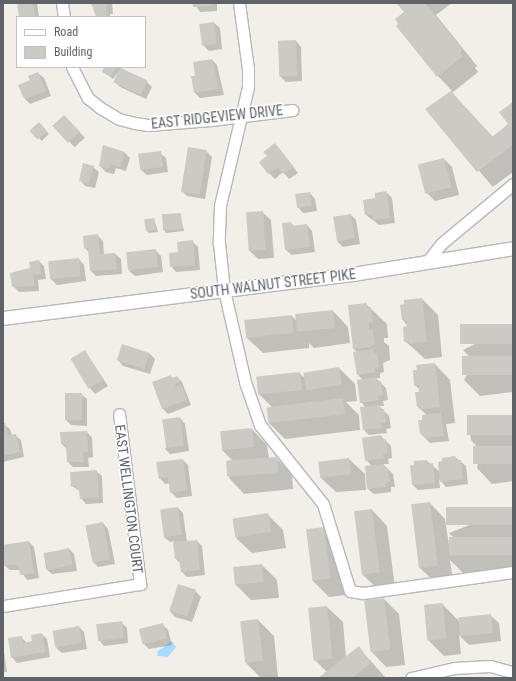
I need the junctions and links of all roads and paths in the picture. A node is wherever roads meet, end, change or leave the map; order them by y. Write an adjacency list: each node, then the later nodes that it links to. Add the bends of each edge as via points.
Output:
1 (62, 3): 3 (street)
2 (239, 3): 6 (street, via 248,69)
3 (64, 16)
4 (73, 68): 6 (street, EAST RIDGEVIEW DRIVE, via 88,98 119,119 148,125)
5 (292, 110): 6 (street, EAST RIDGEVIEW DRIVE)
6 (243, 116): 10 (street, via 220,206 219,250)
7 (513, 184): 9 (street, via 442,243)
8 (513, 248): 9 (street, SOUTH WALNUT STREET PIKE)
9 (427, 262): 10 (street, SOUTH WALNUT STREET PIKE)
10 (224, 290): 11 (street, SOUTH WALNUT STREET PIKE); 13 (street, via 253,409 269,438 323,504 350,591 363,593)
11 (3, 318)
12 (119, 414): 14 (street, EAST WELLINGTON COURT, via 140,584)
13 (513, 572)
14 (3, 606)
15 (513, 672): 16 (street, via 490,666 454,668)
16 (411, 678)

